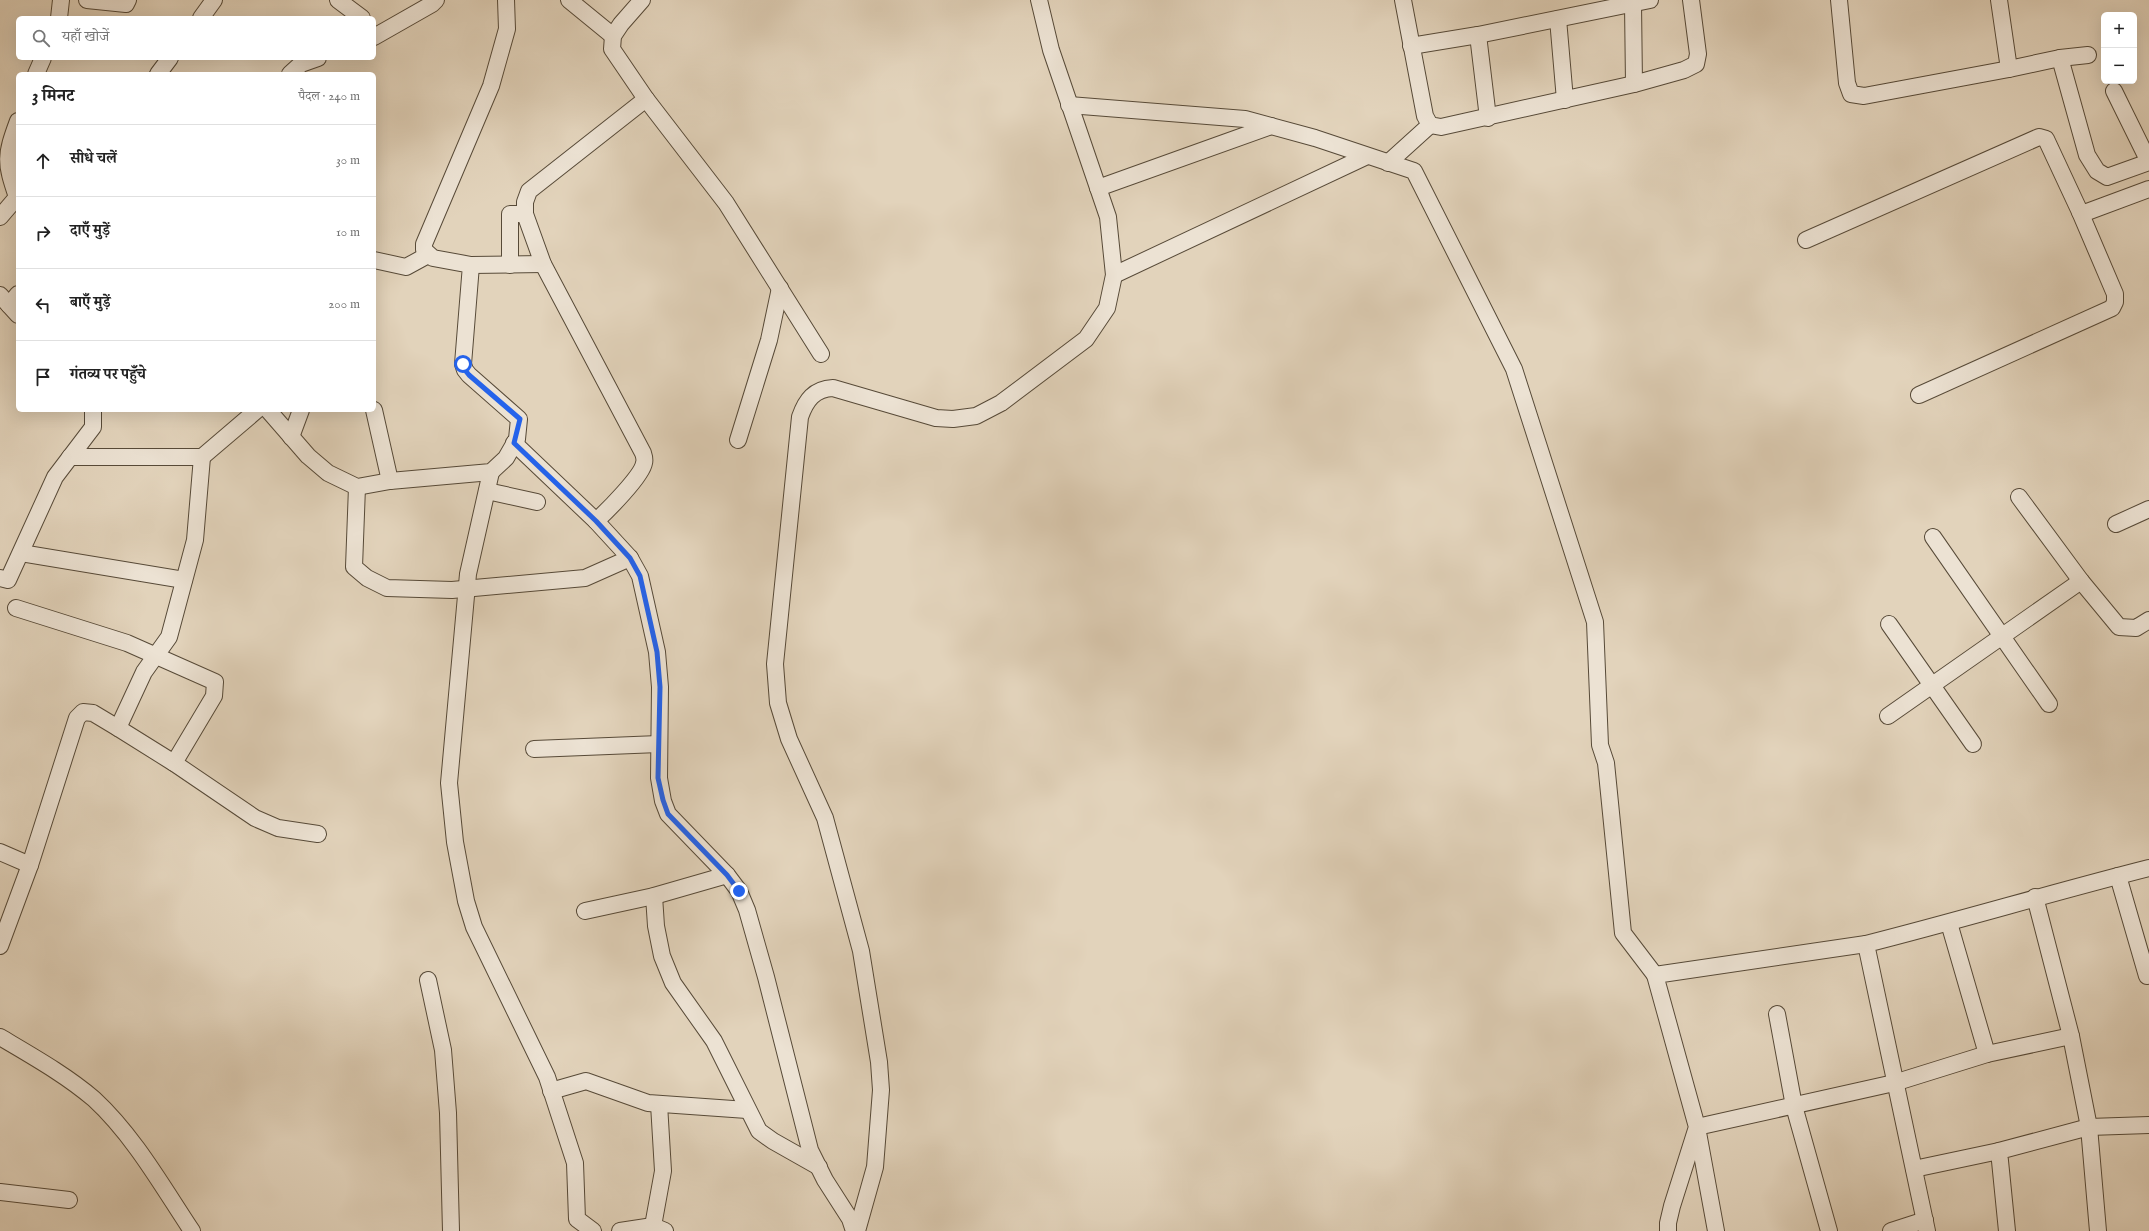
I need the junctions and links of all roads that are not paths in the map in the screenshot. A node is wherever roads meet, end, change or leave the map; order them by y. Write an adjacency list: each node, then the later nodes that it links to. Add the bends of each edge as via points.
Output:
1 (61, 0): 17 (street)
2 (87, 0): 3 (street, via 126,4)
3 (128, 0)
4 (214, 0): 18 (street)
5 (338, 0): 19 (street)
6 (436, 0): 21 (street)
7 (506, 0): 52 (street, via 507,29 491,86 425,238 424,250)
8 (569, 0): 23 (street)
9 (642, 0): 23 (street)
10 (1039, 0): 36 (street, via 1051,50)
11 (1402, 0): 24 (street)
12 (1650, 0): 16 (street)
13 (1691, 0): 32 (street, via 1698,54 1696,64 1684,70)
14 (1839, 0): 29 (street, via 1851,94 1864,96)
15 (1999, 0): 29 (street)
16 (1633, 4): 20 (street); 32 (street)
17 (59, 16)
18 (202, 16)
19 (359, 16)
20 (1558, 19): 22 (street); 35 (street)
21 (376, 32)
22 (1478, 35): 24 (street); 37 (street)
23 (613, 36): 34 (street, via 612,49)
24 (1411, 46): 38 (street, via 1425,116)
25 (2088, 55): 26 (street)
26 (2060, 58): 29 (street); 42 (street, via 2087,155 2097,171 2107,177)
27 (42, 60): 30 (street)
28 (312, 60): 31 (street, via 301,64)
29 (2008, 69)
30 (37, 72)
31 (292, 72)
32 (1634, 84): 35 (street)
33 (2114, 91): 42 (street)
34 (646, 99): 49 (street, via 529,191); 58 (street, via 726,202)
35 (1565, 100): 37 (street)
36 (1069, 105): 39 (street, via 1245,119); 44 (street)
37 (1488, 118): 38 (street, via 1441,127)
38 (1430, 125): 43 (street)
39 (1271, 126): 41 (street); 44 (street)
40 (16, 127): 46 (street, via 8,150 7,169)
41 (1367, 156): 43 (street); 57 (street)
42 (2149, 162)
43 (1388, 163): 112 (street, via 1414,171 1514,369 1595,622 1600,744 1606,763 1623,933)
44 (1098, 188): 57 (street, via 1108,217)
45 (2149, 190): 48 (street, via 2087,212)
46 (16, 194)
47 (16, 198): 50 (street)
48 (2080, 212): 51 (street, via 2046,139 2039,137); 60 (street, via 2115,294 2112,308)
49 (526, 214): 54 (street); 56 (street, via 510,214)
50 (0, 217)
51 (1806, 240)
52 (428, 255): 53 (street, via 406,267); 55 (street)
53 (376, 260)
54 (543, 264): 56 (street); 78 (street, via 643,453 645,462 642,470)
55 (471, 265): 56 (street); 68 (street, via 463,364 465,370 520,419)
56 (510, 265)
57 (1114, 275): 138 (street, via 1107,308 1086,339 1001,404 976,416 936,418 833,388 823,389 809,398 800,417 775,683 778,704 790,738 829,832 861,951 879,1062 881,1090 875,1166)
58 (780, 288): 59 (street); 67 (street, via 768,340)
59 (821, 354)
60 (1919, 395)
61 (93, 412): 69 (street, via 93,427)
62 (255, 412): 70 (street)
63 (270, 412): 66 (street)
64 (300, 412): 66 (street)
65 (374, 412): 72 (street)
66 (291, 436): 73 (street, via 308,456 328,473)
67 (738, 440)
68 (514, 443): 71 (street, via 506,458); 78 (street)
69 (70, 457): 70 (street); 81 (street, via 55,477)
70 (202, 457): 84 (street, via 195,540)
71 (491, 472): 72 (street); 74 (street)
72 (390, 481): 73 (street)
73 (357, 487): 86 (street, via 354,567 367,578 388,588)
74 (487, 491): 76 (street); 86 (street)
75 (2019, 497): 85 (street)
76 (538, 502)
77 (2149, 509): 79 (street)
78 (596, 521): 82 (street)
79 (2116, 524)
80 (1933, 537): 90 (street)
81 (20, 553): 83 (street, via 8,580); 84 (street)
82 (630, 558): 86 (street, via 585,578); 96 (street, via 640,576 657,652 660,687)
83 (0, 578)
84 (184, 580): 91 (street, via 169,637)
85 (2081, 581): 88 (street, via 2118,627 2136,628); 90 (street)
86 (467, 588): 120 (street, via 449,783 455,842 466,901 474,927 547,1077)
87 (16, 608): 91 (street, via 127,643)
88 (2149, 620)
89 (1889, 624): 92 (street)
90 (2002, 636): 92 (street); 93 (street)
91 (156, 655): 95 (street, via 144,672); 99 (street, via 215,682 214,696)
92 (1932, 685): 94 (street); 97 (street)
93 (2049, 704)
94 (1888, 716)
95 (118, 728): 99 (street); 102 (street, via 93,713 83,712 77,718)
96 (659, 744): 98 (street); 104 (street, via 658,778 668,814)
97 (1973, 744)
98 (534, 749)
99 (174, 763): 100 (street, via 255,818 278,828)
100 (318, 834)
101 (0, 852): 102 (street)
102 (30, 865): 111 (street)
103 (2149, 868): 105 (street)
104 (727, 875): 106 (street); 128 (street, via 739,891 747,910 810,1150)
105 (2118, 876): 107 (street); 113 (street)
106 (654, 896): 108 (street); 123 (street, via 662,956 673,983 714,1041)
107 (2035, 897): 109 (street); 116 (street)
108 (584, 911)
109 (1949, 923): 110 (street); 118 (street)
110 (1866, 944): 112 (street); 119 (street)
111 (0, 946)
112 (1655, 975): 125 (street)
113 (2147, 976)
114 (428, 980): 135 (street, via 443,1050 448,1113)
115 (1777, 1014): 122 (street)
116 (2071, 1036): 118 (street); 126 (street)
117 (0, 1037): 134 (street, via 54,1070 94,1099 126,1133)
118 (1987, 1054): 119 (street)
119 (1894, 1083): 122 (street); 129 (street)
120 (551, 1091): 121 (street, via 586,1081 648,1103); 136 (street, via 575,1163 577,1219)
121 (659, 1104): 123 (street); 133 (street, via 664,1170)
122 (1794, 1106): 125 (street); 141 (street)
123 (747, 1110): 128 (street, via 759,1131)
124 (2149, 1125): 126 (street)
125 (1697, 1127): 139 (street, via 1672,1206); 140 (street)
126 (2089, 1128): 127 (street); 144 (street)
127 (1999, 1151): 129 (street); 143 (street)
128 (819, 1167): 138 (street)
129 (1914, 1169): 132 (street)
130 (0, 1192): 131 (street)
131 (69, 1200)
132 (1926, 1226): 142 (street)
133 (659, 1228): 137 (street)
134 (192, 1231)
135 (451, 1231)
136 (593, 1231)
137 (620, 1231)
138 (856, 1231)
139 (1668, 1231)
140 (1716, 1231)
141 (1829, 1231)
142 (1891, 1231)
143 (2007, 1231)
144 (2098, 1231)

